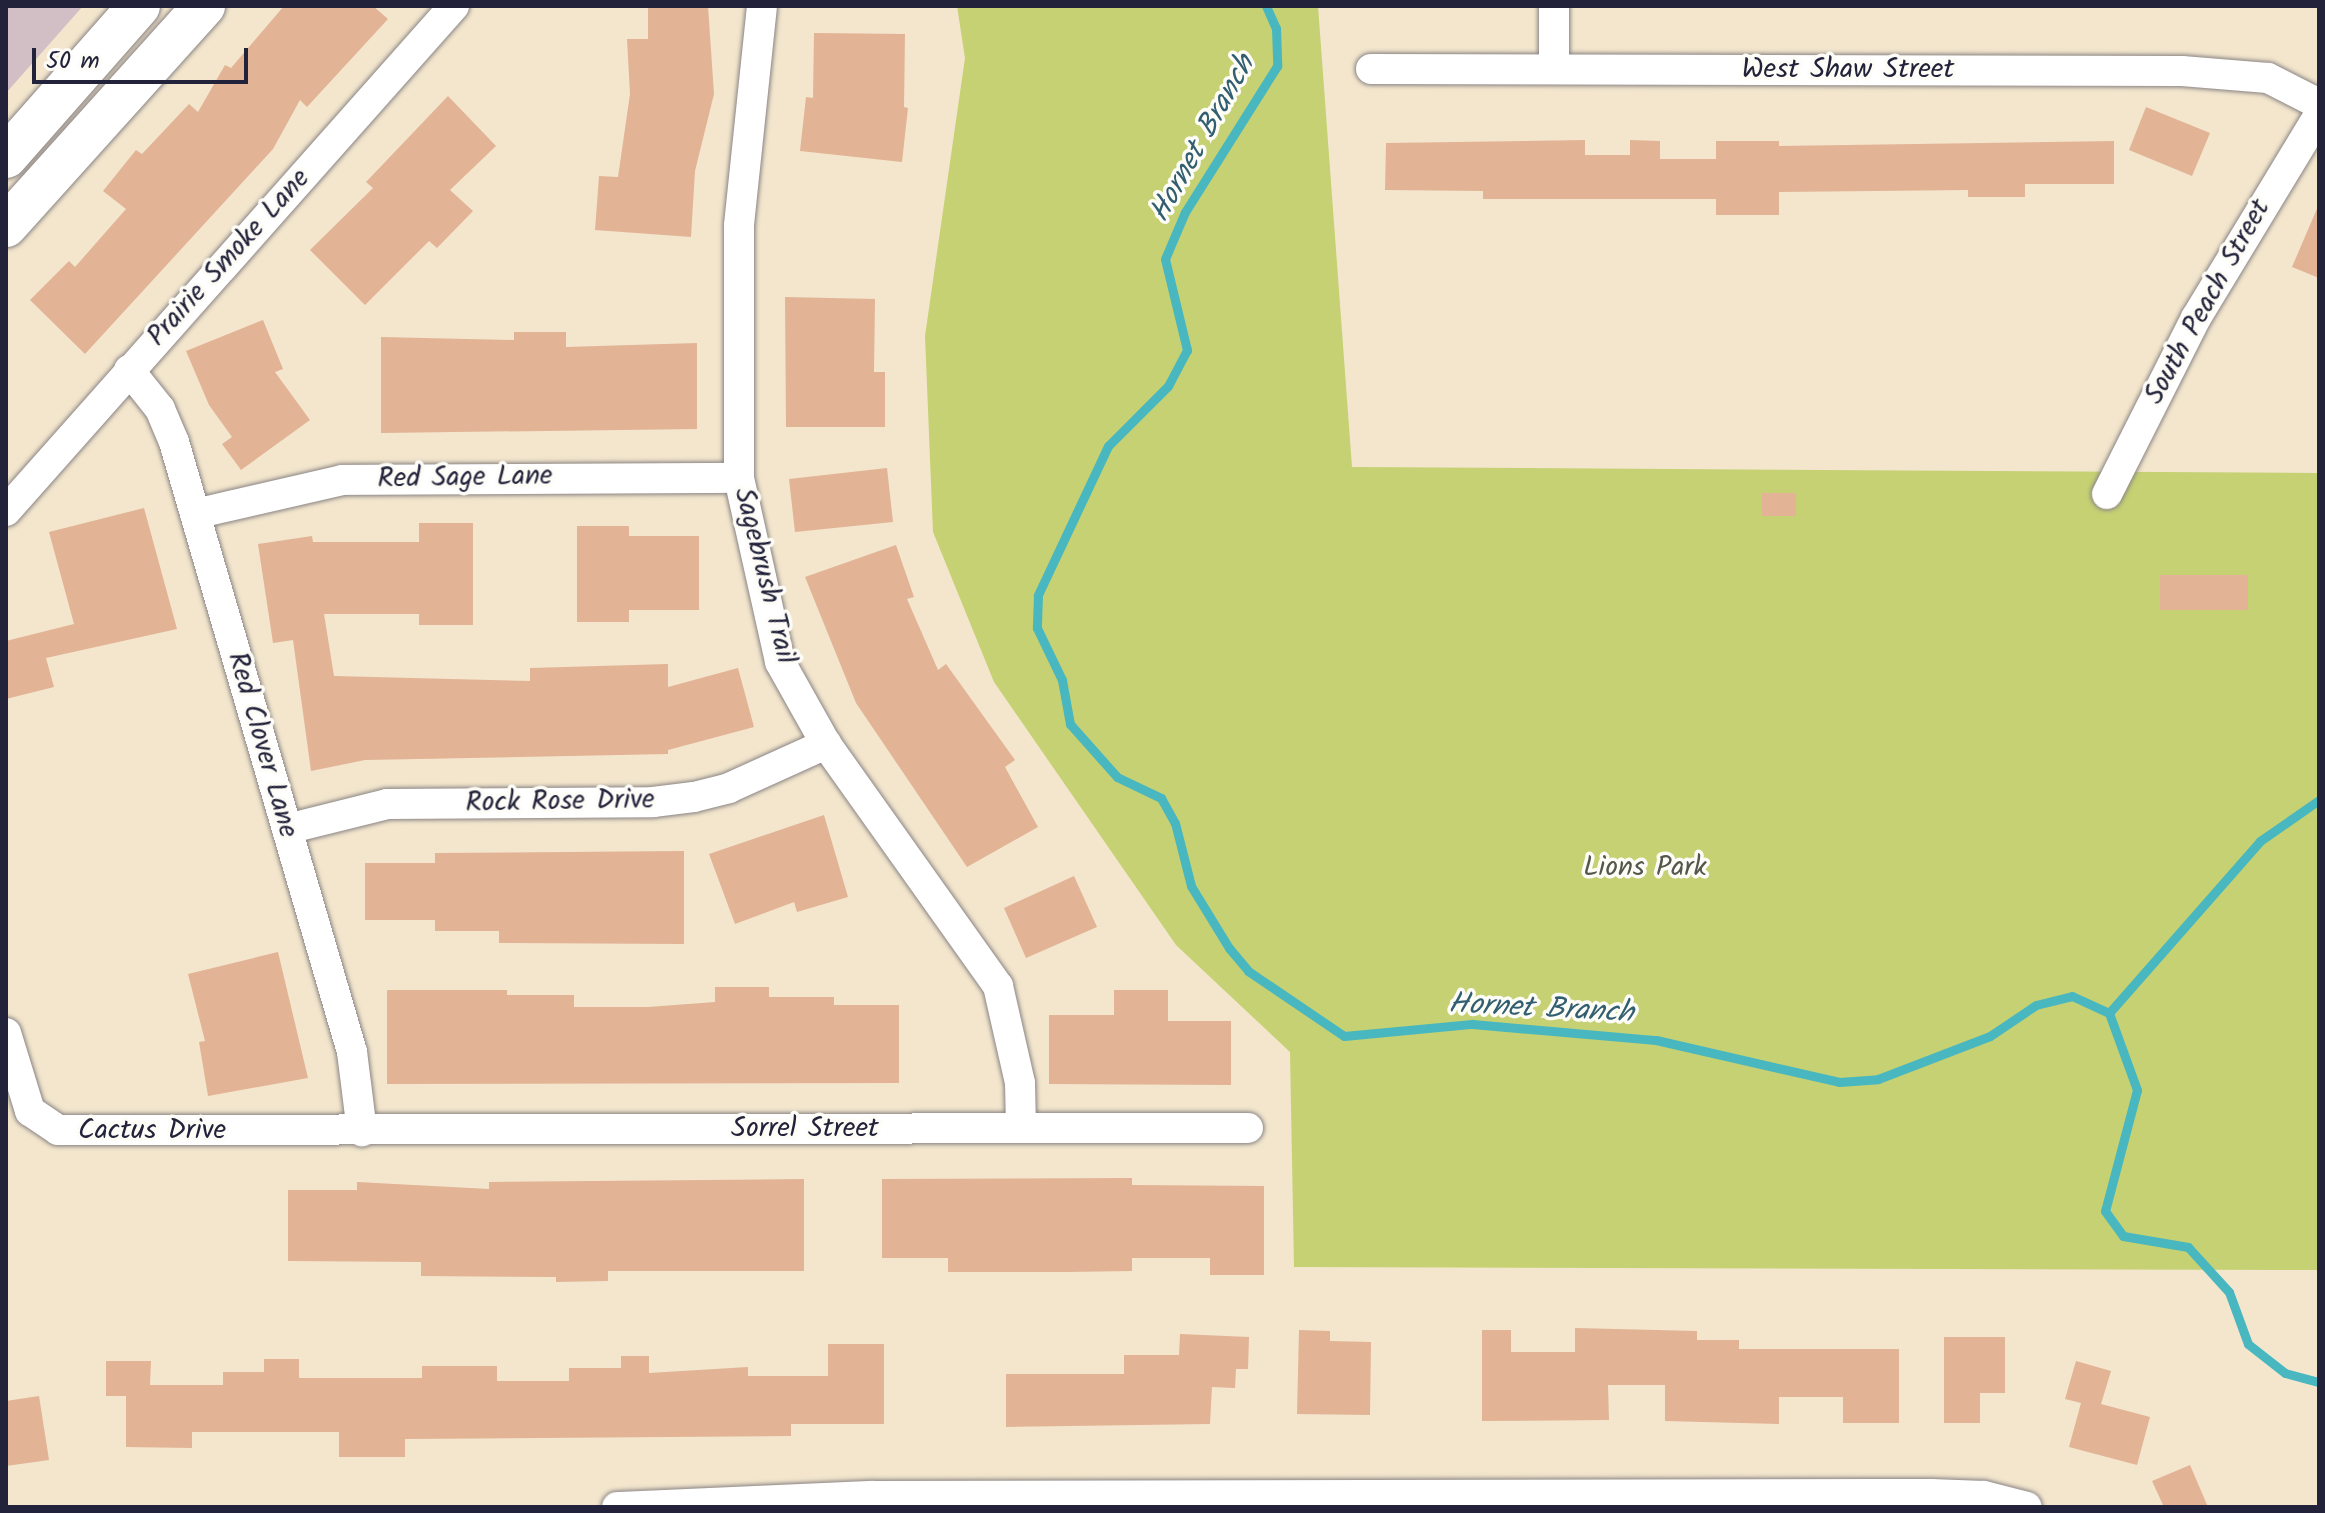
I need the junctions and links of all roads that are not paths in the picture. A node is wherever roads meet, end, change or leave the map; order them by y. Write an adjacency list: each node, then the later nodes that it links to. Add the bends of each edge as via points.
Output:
1 (139, 6): 9 (main road)
2 (204, 6): 11 (main road)
3 (454, 6): 14 (street, Prairie Smoke Lane)
4 (762, 6): 15 (street, Sagebrush Trail, via 739,226)
5 (1554, 6): 7 (street)
6 (1371, 69): 7 (street, West Shaw Street)
7 (1554, 69): 8 (street, West Shaw Street, via 2182,71 2268,78)
8 (2319, 104)
9 (44, 114): 11 (main road); 12 (main road)
10 (2319, 115): 16 (street, South Peach Street, via 2196,318)
11 (80, 144): 13 (main road)
12 (6, 157)
13 (6, 226)
14 (129, 370): 17 (street, Prairie Smoke Lane); 18 (street, Red Clover Lane, via 160,409)
15 (739, 478): 18 (street, Red Sage Lane, via 342,480); 19 (street, Sagebrush Trail, via 780,662)
16 (2107, 494)
17 (6, 511)
18 (195, 514): 20 (street, Red Clover Lane)
19 (826, 744): 20 (street, Rock Rose Drive, via 729,788 694,797 653,802 387,804); 22 (street, Sagebrush Trail, via 998,986 1020,1083)
20 (287, 829): 24 (street, Red Clover Lane, via 352,1052)
21 (6, 1033): 24 (street, Cactus Drive, via 30,1111 58,1130)
22 (1021, 1128): 23 (street, Sorrel Street); 24 (street, Sorrel Street)
23 (1248, 1128)
24 (362, 1131)
25 (617, 1507): 26 (street, via 871,1496 1931,1494 1984,1496)
26 (2027, 1507)

